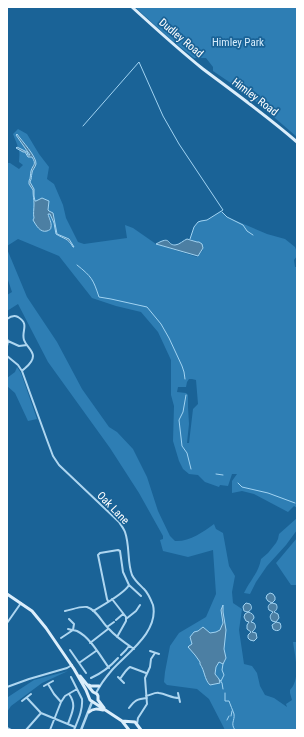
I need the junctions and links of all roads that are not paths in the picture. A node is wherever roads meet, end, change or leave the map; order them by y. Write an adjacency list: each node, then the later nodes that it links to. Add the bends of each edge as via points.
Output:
1 (132, 7): 2 (main road, Dudley Road)
2 (202, 67): 3 (main road, Himley Road)
3 (297, 142)
4 (7, 319): 6 (street, via 15,316 23,321 23,337)
5 (7, 340): 6 (street, via 19,346); 7 (street)
6 (27, 345): 9 (street, via 33,355 31,362)
7 (7, 346)
8 (7, 356): 9 (street, Oak Lane)
9 (22, 371): 30 (street, Oak Lane, via 53,456 125,530 132,575 150,597 154,612 152,623)
10 (129, 584): 12 (street); 13 (street); 14 (street, via 123,572 120,550 100,553 98,555)
11 (7, 594): 15 (main road)
12 (141, 596)
13 (112, 599): 14 (street); 19 (street)
14 (108, 601): 18 (street)
15 (21, 604): 22 (street); 39 (main road, via 40,620)
16 (140, 605): 21 (street)
17 (65, 611): 18 (street, via 83,607)
18 (93, 611): 23 (street)
19 (124, 614): 21 (street); 23 (street)
20 (68, 619): 25 (street, via 74,624)
21 (126, 619): 26 (street)
22 (7, 624)
23 (108, 628): 26 (street); 28 (street)
24 (68, 629): 25 (street)
25 (73, 630): 27 (street); 28 (street)
26 (117, 637): 29 (street)
27 (61, 638)
28 (90, 643): 32 (street)
29 (129, 646): 30 (street); 36 (street)
30 (134, 649): 51 (street, Oak Lane)
31 (70, 650): 38 (street)
32 (96, 651): 38 (street); 40 (street)
33 (150, 651): 34 (street)
34 (155, 653): 35 (street); 43 (street)
35 (158, 654)
36 (121, 655)
37 (118, 658): 40 (street)
38 (79, 663): 42 (street)
39 (72, 665): 41 (main road); 52 (street)
40 (109, 668): 45 (street)
41 (74, 669): 47 (main road); 58 (main road)
42 (86, 673)
43 (146, 673): 48 (street, via 130,667 119,678); 59 (street)
44 (70, 677): 53 (street)
45 (91, 678)
46 (53, 681): 49 (street)
47 (85, 683): 51 (main road); 54 (main road)
48 (124, 683)
49 (48, 684): 50 (street); 65 (street)
50 (44, 686)
51 (99, 686): 54 (street, Oak Lane)
52 (7, 687)
53 (77, 689): 57 (street); 80 (street, via 82,706)
54 (94, 693): 58 (main road); 62 (main road, via 98,695)
55 (178, 693): 61 (street)
56 (31, 694): 60 (street)
57 (69, 694): 65 (street); 77 (street, via 73,707)
58 (89, 697): 66 (main road)
59 (147, 697): 61 (street, via 159,693); 68 (street); 73 (street, via 147,704)
60 (27, 698): 64 (street); 72 (street)
61 (179, 698): 67 (street)
62 (98, 700): 66 (main road); 70 (main road)
63 (130, 700): 68 (street)
64 (22, 701)
65 (61, 702): 74 (street)
66 (93, 702): 70 (main road); 71 (street)
67 (180, 702)
68 (132, 703): 69 (street)
69 (129, 708)
70 (107, 711): 71 (main road, via 94,709); 75 (main road)
71 (89, 712): 85 (street)
72 (41, 713): 74 (street); 83 (street)
73 (138, 718): 76 (street); 78 (street)
74 (54, 719): 77 (street); 84 (street)
75 (122, 720): 76 (main road); 81 (main road)
76 (132, 722): 78 (main road); 81 (main road, via 129,723)
77 (68, 724): 80 (street)
78 (137, 725): 86 (main road); 87 (main road)
79 (7, 728): 82 (street)
80 (75, 728)
81 (128, 729)
82 (11, 730)
83 (26, 730)
84 (50, 730)
85 (81, 730)
86 (137, 730)
87 (141, 730)

